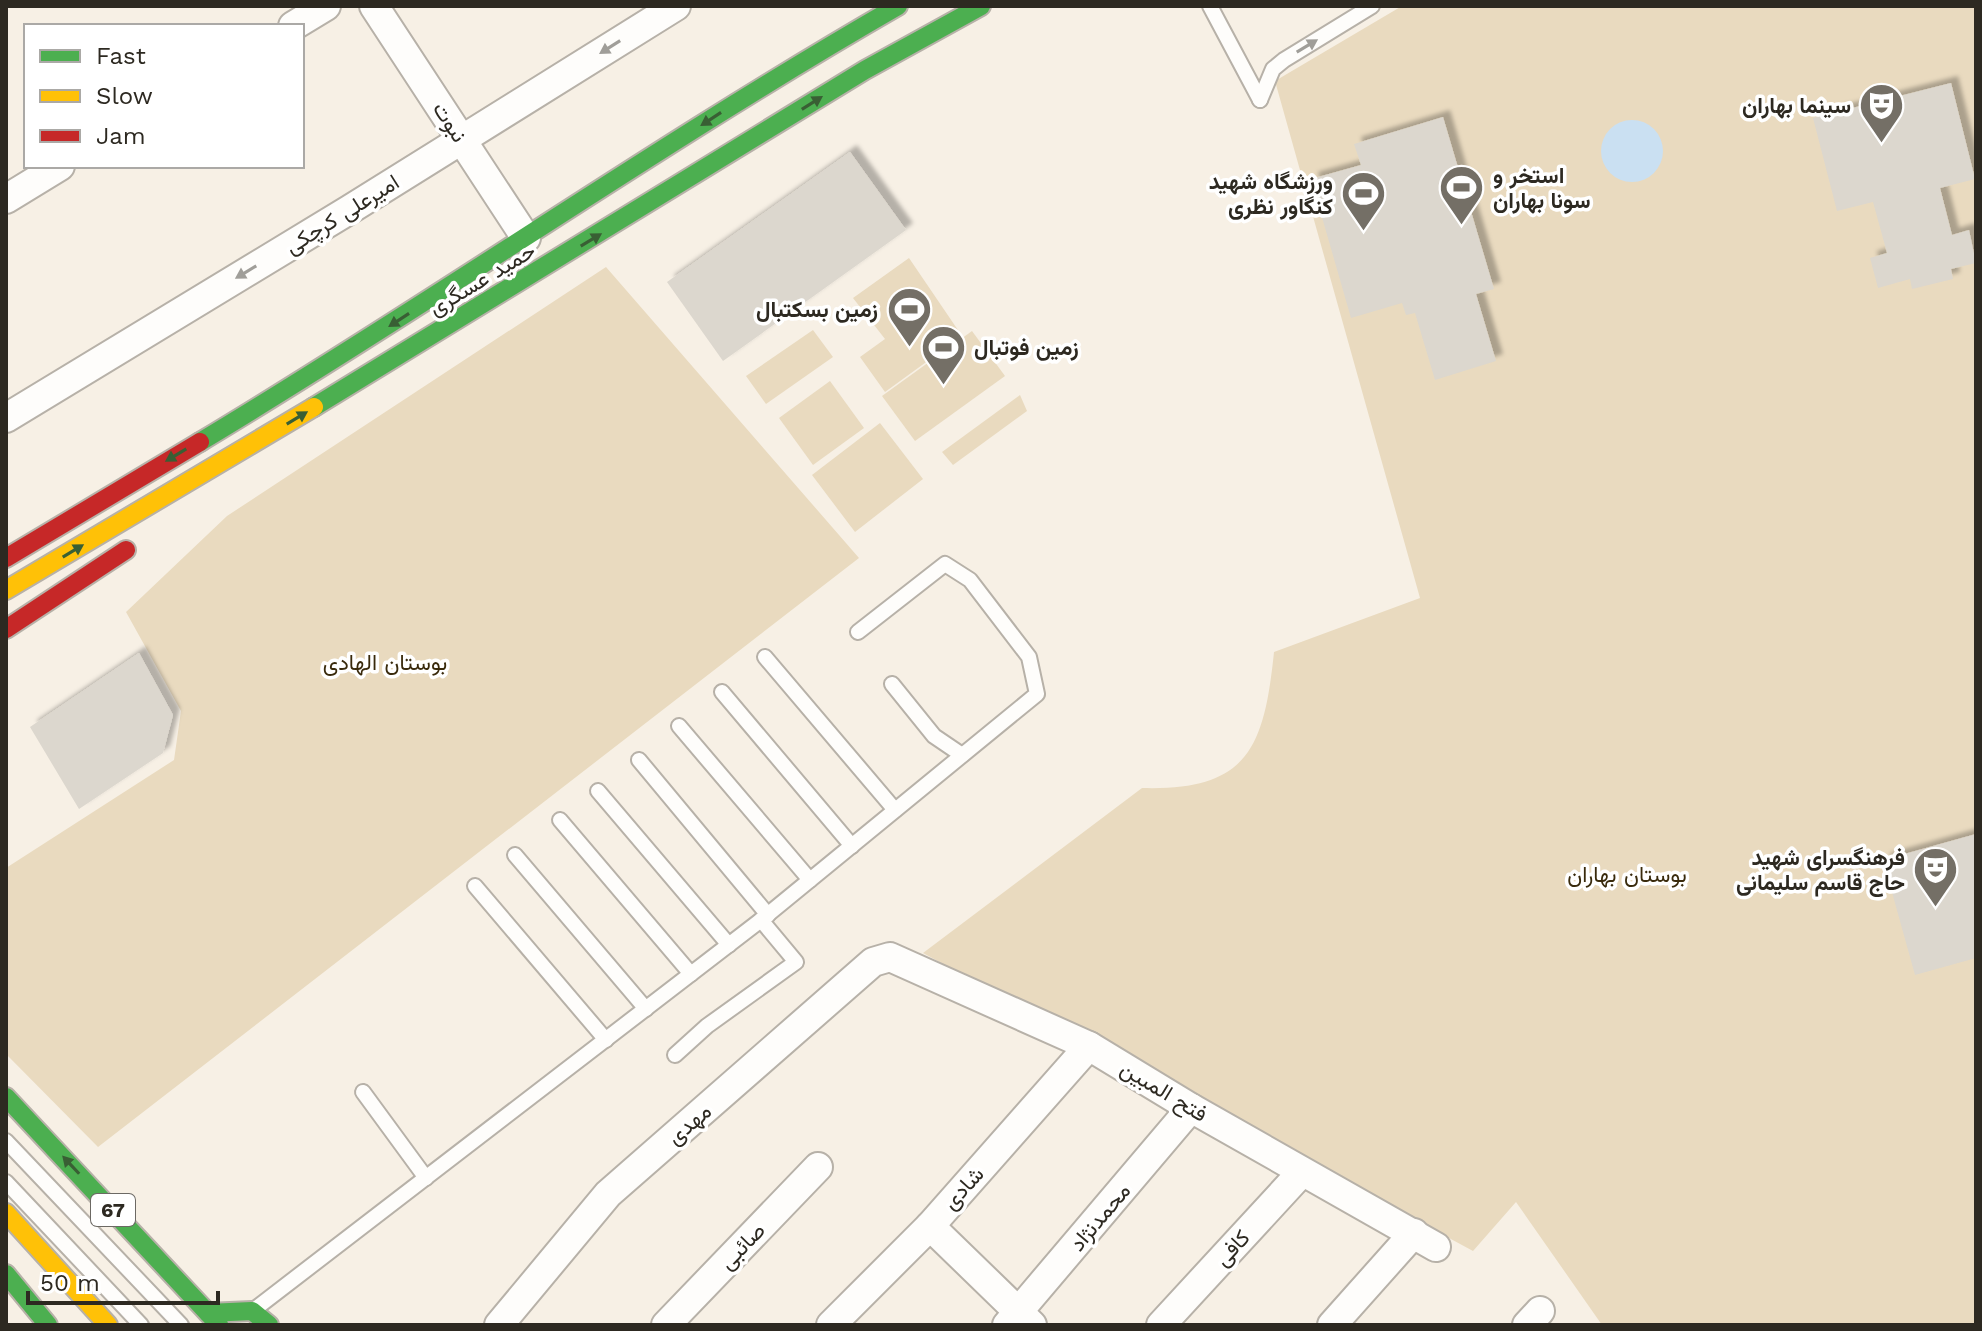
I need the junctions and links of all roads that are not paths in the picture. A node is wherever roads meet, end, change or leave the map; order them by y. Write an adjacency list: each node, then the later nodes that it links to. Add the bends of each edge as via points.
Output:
1 (326, 6): 8 (street)
2 (374, 6): 9 (street, نبوت)
3 (676, 6): 9 (street, امیرعلی کرچکی, one-way to 9)
4 (898, 6): 12 (main road, حمید عسگری, one-way to 12)
5 (981, 6): 13 (main road, حمید عسگری, one-way to 5, via 865,70)
6 (1210, 6): 7 (lane, one-way to 7, via 1260,100 1273,69)
7 (1372, 6)
8 (296, 24)
9 (461, 140): 12 (street, نبوت); 16 (street, امیرعلی کرچکی, one-way to 16)
10 (57, 168): 11 (street)
11 (6, 199)
12 (517, 244): 14 (main road); 18 (main road, حمید عسگری, one-way to 18)
13 (557, 261): 15 (main road); 19 (main road, حمید عسگری, one-way to 13)
14 (378, 308)
15 (377, 390)
16 (6, 418)
17 (139, 541): 20 (main road)
18 (6, 558)
19 (6, 590)
20 (6, 629)
21 (858, 632): 26 (lane, via 945,564 970,580 1029,657 1037,694)
22 (765, 657): 29 (lane)
23 (892, 684): 26 (lane, via 934,736)
24 (722, 692): 31 (lane)
25 (679, 726): 33 (lane)
26 (962, 755): 29 (lane)
27 (639, 760): 35 (lane)
28 (598, 791): 36 (lane)
29 (895, 810): 31 (lane)
30 (560, 820): 38 (lane)
31 (852, 846): 33 (lane)
32 (515, 855): 39 (lane)
33 (810, 880): 35 (lane)
34 (475, 886): 40 (lane)
35 (765, 918): 36 (lane); 42 (lane, via 796,962)
36 (729, 945): 38 (lane)
37 (882, 958): 41 (street, فتح المبین, via 890,957); 57 (street, مهدی, via 608,1194)
38 (691, 974): 39 (lane)
39 (646, 1009): 40 (lane)
40 (606, 1040): 49 (lane)
41 (1089, 1046): 45 (street, فتح المبین); 52 (street, شادی)
42 (675, 1055)
43 (363, 1092): 49 (lane)
44 (6, 1097): 56 (main road, 67, one-way to 44)
45 (1191, 1108): 48 (street, فتح المبین); 58 (street, محمدنژاد)
46 (6, 1141): 63 (lane)
47 (818, 1167): 65 (street, صائبی)
48 (1302, 1172): 67 (street, کافی); 68 (street, فتح المبین, via 1425,1240)
49 (426, 1178): 55 (lane)
50 (6, 1182): 62 (lane)
51 (6, 1213): 61 (main road)
52 (930, 1226): 58 (street); 66 (street, شادی)
53 (6, 1274): 60 (main road)
54 (6, 1298): 59 (main road)
55 (252, 1311): 56 (main road); 64 (main road)
56 (214, 1319)
57 (517, 1319)
58 (1020, 1321)
59 (32, 1325)
60 (48, 1325)
61 (108, 1325)
62 (141, 1325)
63 (181, 1325)
64 (269, 1325)
65 (666, 1325)
66 (831, 1325)
67 (1161, 1325)
68 (1332, 1325)

